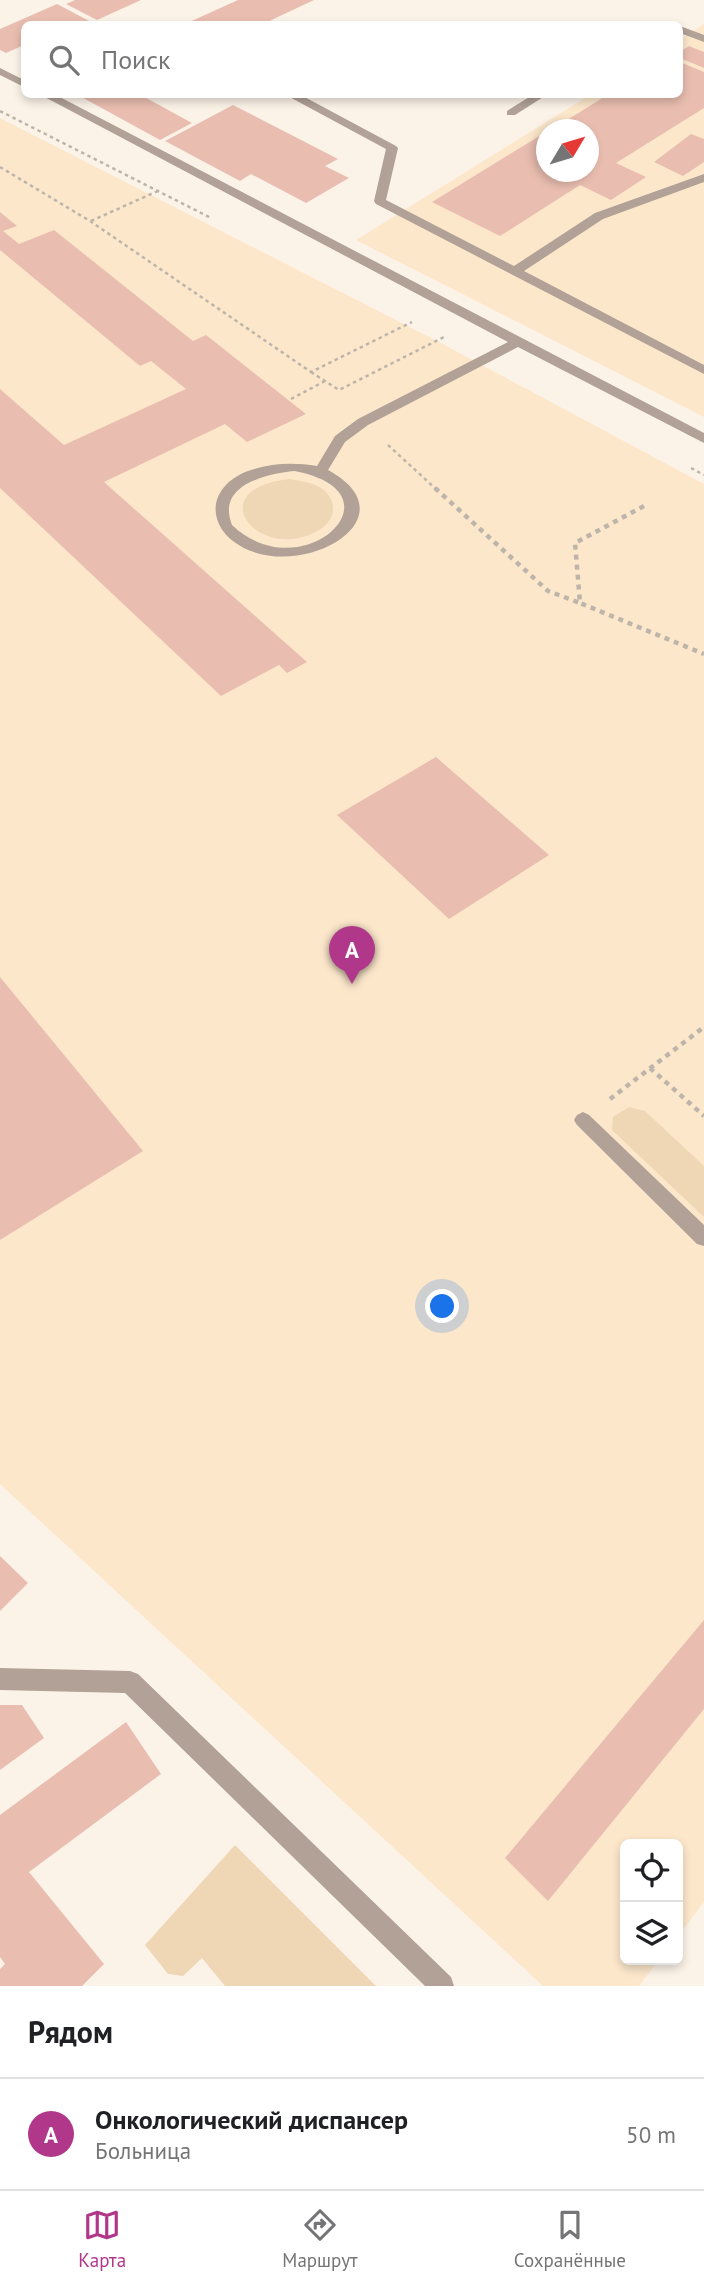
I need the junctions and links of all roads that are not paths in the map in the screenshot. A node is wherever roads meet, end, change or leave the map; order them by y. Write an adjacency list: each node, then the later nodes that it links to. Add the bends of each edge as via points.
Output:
1 (683, 30): 2 (street)
2 (704, 39)
3 (0, 71): 4 (street)
4 (21, 82)
5 (52, 98): 11 (street)
6 (297, 98): 10 (street, via 392,148 380,201)
7 (536, 98): 8 (street)
8 (512, 113)
9 (704, 178): 10 (street, via 599,216)
10 (514, 272): 12 (street)
11 (518, 342): 13 (street); 14 (street, via 363,422 340,439)
12 (704, 370)
13 (704, 439)
14 (320, 472): 14 (street, via 340,483 351,500 352,517 340,534 320,546 293,552 265,550 241,541 225,526 221,509 227,491 243,477 294,467)
15 (583, 1120): 16 (street)
16 (704, 1238)
17 (0, 1679): 18 (street, via 130,1682)
18 (442, 1986)

